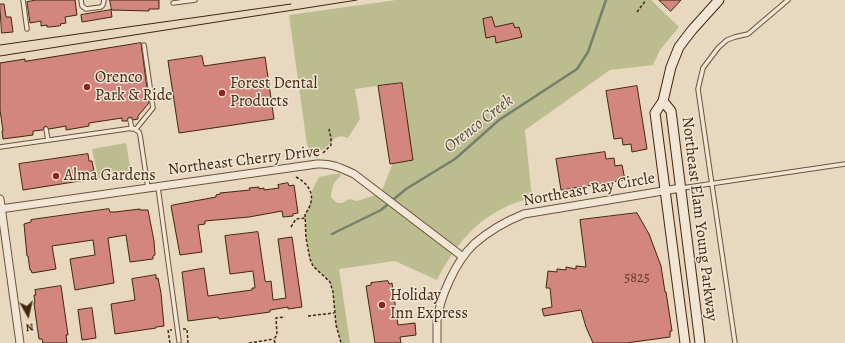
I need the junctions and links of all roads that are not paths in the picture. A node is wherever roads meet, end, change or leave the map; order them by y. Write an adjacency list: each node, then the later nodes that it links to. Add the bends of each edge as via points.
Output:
1 (23, 0): 8 (lane)
2 (80, 0): 3 (lane, via 86,9 101,7)
3 (104, 0)
4 (195, 0): 7 (lane)
5 (719, 0): 10 (street, Northeast Elam Young Parkway, via 679,47 670,67)
6 (788, 0): 17 (lane, via 748,34 727,40 703,68 698,89)
7 (173, 3)
8 (27, 29)
9 (144, 45): 13 (lane, via 153,108)
10 (663, 101): 20 (street, Northeast Elam Young Parkway, via 671,111); 21 (street, Northeast Elam Young Parkway, via 655,113)
11 (130, 120): 13 (lane)
12 (46, 129): 14 (lane)
13 (134, 129): 14 (lane); 19 (lane, via 140,135)
14 (48, 140): 15 (lane)
15 (0, 147)
16 (845, 164): 17 (lane)
17 (712, 184): 20 (lane); 30 (lane)
18 (158, 187): 19 (street, Northeast Cherry Drive); 24 (street, Northeast Cherry Drive, via 323,164 339,166 371,186); 25 (lane)
19 (148, 188): 23 (street, Northeast Cherry Drive)
20 (681, 188): 21 (street, Northeast Ray Circle); 29 (street, Northeast Elam Young Parkway)
21 (666, 190): 24 (street, Northeast Ray Circle, via 524,214 490,232 474,244); 28 (street, Northeast Elam Young Parkway)
22 (0, 199): 23 (street)
23 (1, 209): 26 (street)
24 (463, 257): 27 (street, Northeast Ray Circle, via 444,295 437,321)
25 (179, 341)
26 (20, 343)
27 (437, 343)
28 (685, 343)
29 (700, 343)
30 (735, 343)

